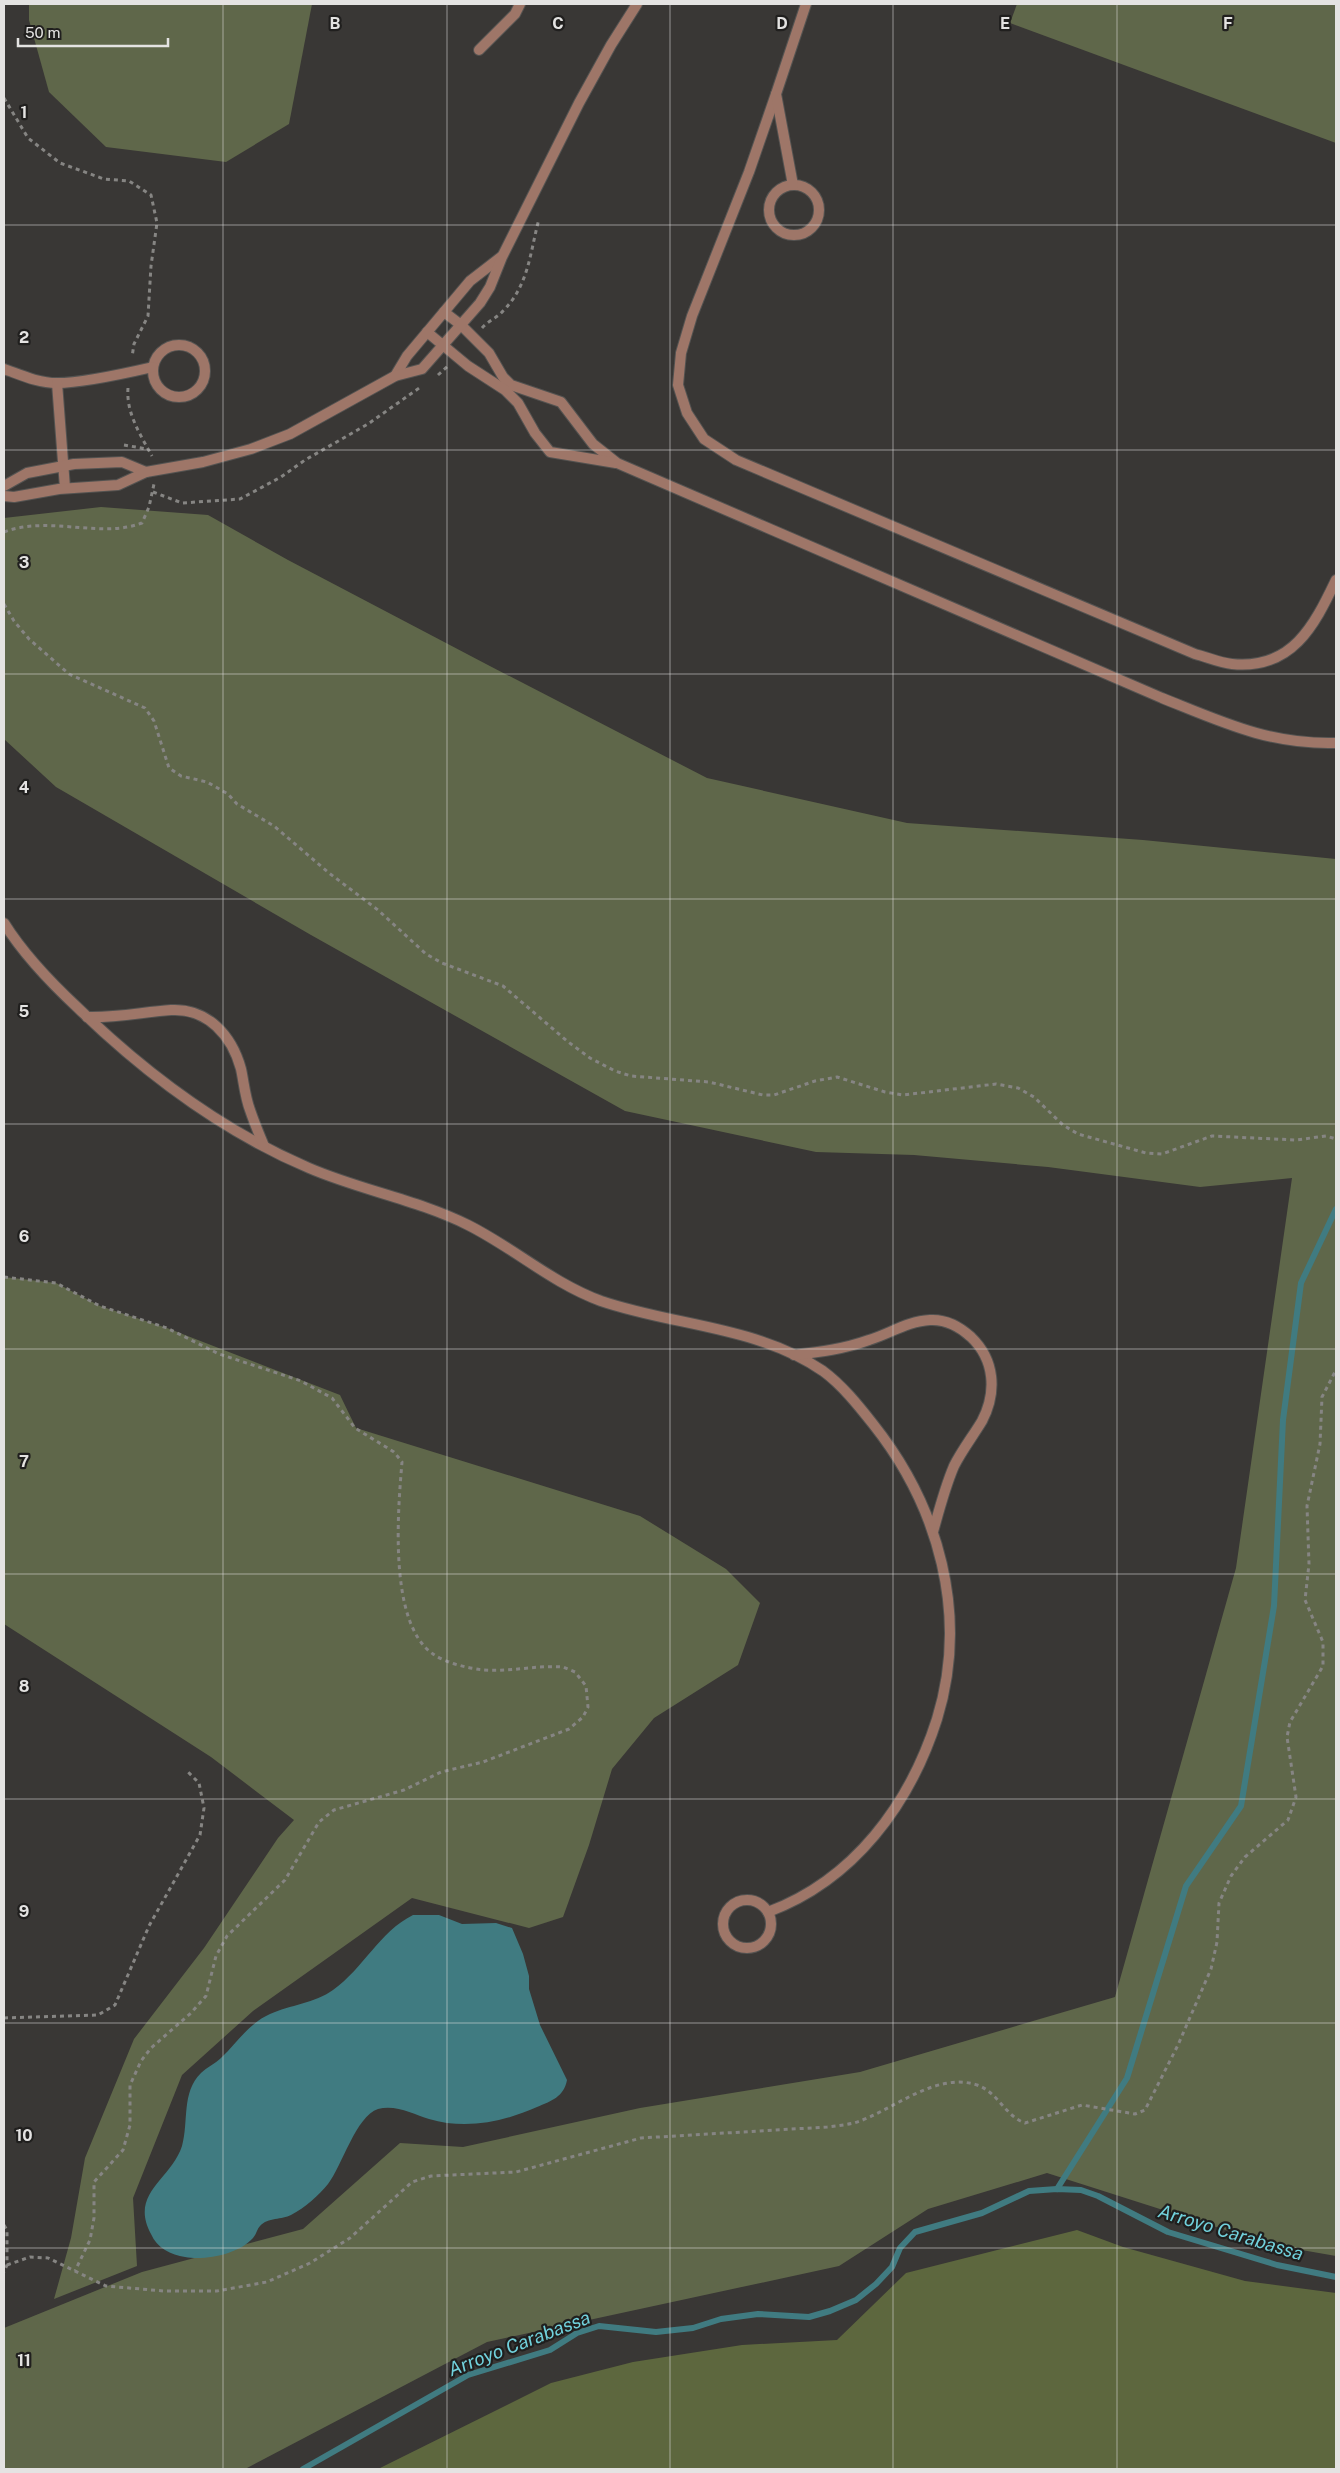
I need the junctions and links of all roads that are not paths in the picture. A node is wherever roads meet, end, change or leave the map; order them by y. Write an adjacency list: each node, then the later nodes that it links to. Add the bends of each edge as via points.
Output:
1 (520, 4): 4 (street, via 515,14)
2 (637, 4): 7 (street, via 610,45 579,103)
3 (806, 4): 5 (street)
4 (479, 50)
5 (776, 94): 6 (street); 22 (street, via 681,353 678,385 687,413 704,439 736,460 1194,654 1232,664 1271,660 1300,640 1315,623)
6 (793, 184): 6 (street, via 784,186 772,198 769,215 778,230 794,235 809,230 815,224 819,209 814,194)
7 (502, 257): 8 (street, via 470,281); 9 (street, via 490,287)
8 (444, 312): 9 (street); 10 (street)
9 (461, 325): 11 (street); 16 (street, via 489,353 511,385 560,402 593,444)
10 (427, 332): 11 (street); 14 (street)
11 (442, 346): 14 (street, via 422,369); 16 (street, via 505,390 518,403 550,452)
12 (153, 367): 12 (street, via 156,384 170,396 179,397 196,391 204,376 197,353 183,346 167,348); 15 (street)
13 (4, 369): 15 (street)
14 (395, 376): 18 (street, via 290,434 203,462)
15 (56, 383): 17 (street)
16 (617, 464): 23 (street, via 1074,661 1251,733 1289,741)
17 (63, 466): 18 (street, via 122,462); 19 (street, via 27,473); 20 (street)
18 (150, 471): 20 (street, via 118,485)
19 (4, 486)
20 (64, 488): 21 (street)
21 (4, 496)
22 (1336, 580)
23 (1336, 743)
24 (4, 923): 25 (street, via 18,946)
25 (87, 1018): 26 (street, via 119,1049 182,1097); 26 (street, via 117,1018 172,1010 195,1012 209,1020 231,1042)
26 (264, 1146): 27 (street, via 308,1167 469,1225 563,1284 593,1298 628,1310 725,1330)
27 (794, 1355): 28 (street, via 824,1372 852,1398 885,1439 908,1472); 28 (street, via 844,1348 918,1321 932,1320 956,1326 984,1350 992,1385 988,1401 982,1419 955,1466)
28 (933, 1533): 29 (street, via 948,1596 951,1627 947,1675 938,1714 918,1767 891,1818 837,1873 795,1902)
29 (768, 1912): 29 (street, via 757,1902 742,1900 735,1903 723,1921 726,1936 739,1946 755,1946 768,1936 771,1920)

